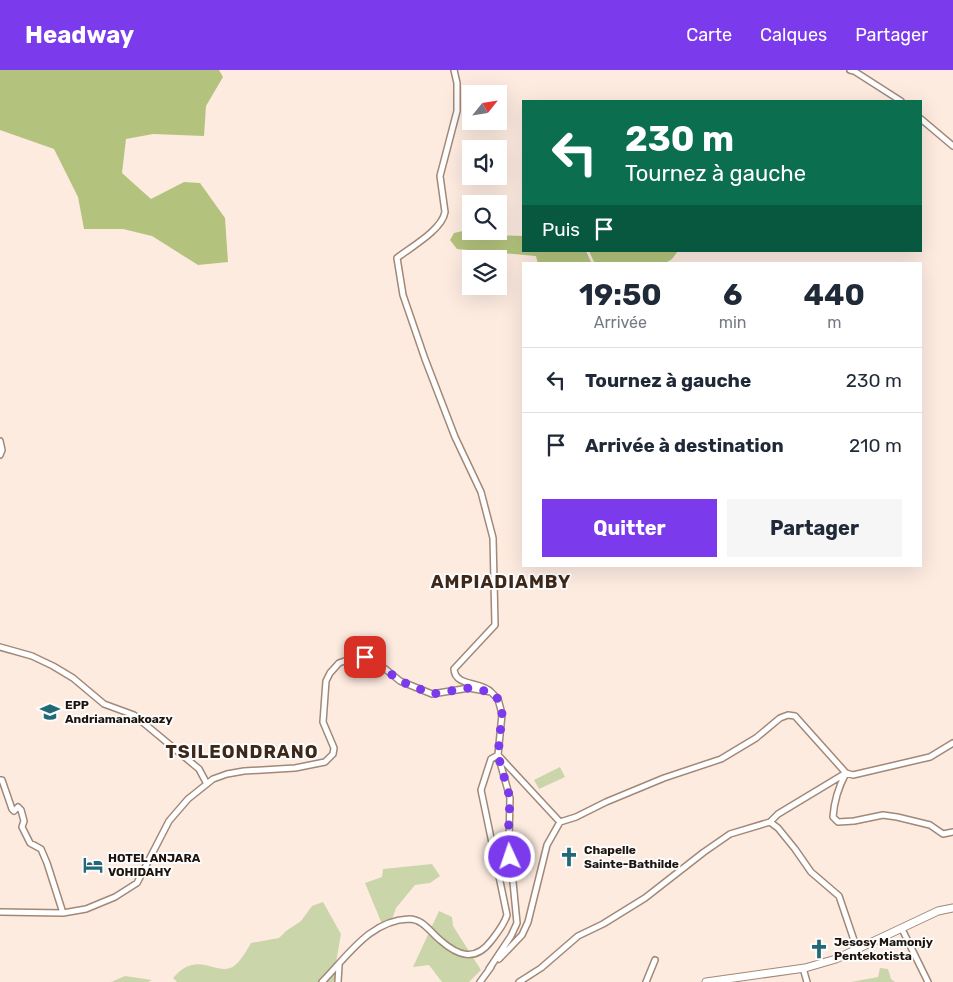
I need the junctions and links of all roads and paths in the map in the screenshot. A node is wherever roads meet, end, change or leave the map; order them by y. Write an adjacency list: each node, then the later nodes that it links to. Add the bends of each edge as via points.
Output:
1 (454, 70): 9 (street, via 456,111 440,176 444,216 438,227 397,258 403,295 455,437 481,492 493,538 495,625 454,669 458,679)
2 (850, 70): 3 (street)
3 (898, 100)
4 (922, 120): 5 (street)
5 (953, 146)
6 (0, 441): 7 (street)
7 (0, 455)
8 (0, 647): 14 (street, via 54,666 104,704 134,715 199,768)
9 (491, 692): 11 (street, via 498,699 502,714); 14 (street, via 469,688 432,694 400,681 365,657 350,659 339,663 326,682 322,722 334,748 330,758 317,765 227,774)
10 (953, 743): 12 (street, via 930,756 852,775)
11 (498, 755): 15 (street); 24 (street, via 491,759 482,790 508,915 505,924 485,948 477,954 466,954 451,948 419,921 399,920 372,931); 26 (street, via 510,798 508,841 517,923)
12 (846, 773): 15 (street, via 795,716 788,715 720,759 664,778); 16 (street); 17 (street, via 834,810 833,817 838,822 883,815 930,825 943,834)
13 (0, 780): 20 (street, via 12,809 21,810 24,834 30,843 41,849)
14 (207, 784): 20 (street, via 177,810 137,883 93,906)
15 (560, 822): 26 (street, via 547,845 522,935)
16 (770, 822): 22 (street, via 811,872 839,896); 30 (street, via 730,834 645,898 578,936)
17 (953, 832)
18 (953, 908): 21 (street, via 938,911)
19 (0, 912): 20 (street)
20 (63, 913)
21 (902, 929): 22 (street); 34 (street)
22 (857, 949): 25 (street)
23 (655, 960): 31 (street)
24 (338, 965): 27 (street); 28 (street)
25 (803, 968): 32 (street); 33 (street)
26 (489, 969): 29 (street)
27 (322, 982)
28 (338, 982)
29 (480, 982)
30 (520, 982)
31 (646, 982)
32 (706, 982)
33 (806, 982)
34 (928, 982)

